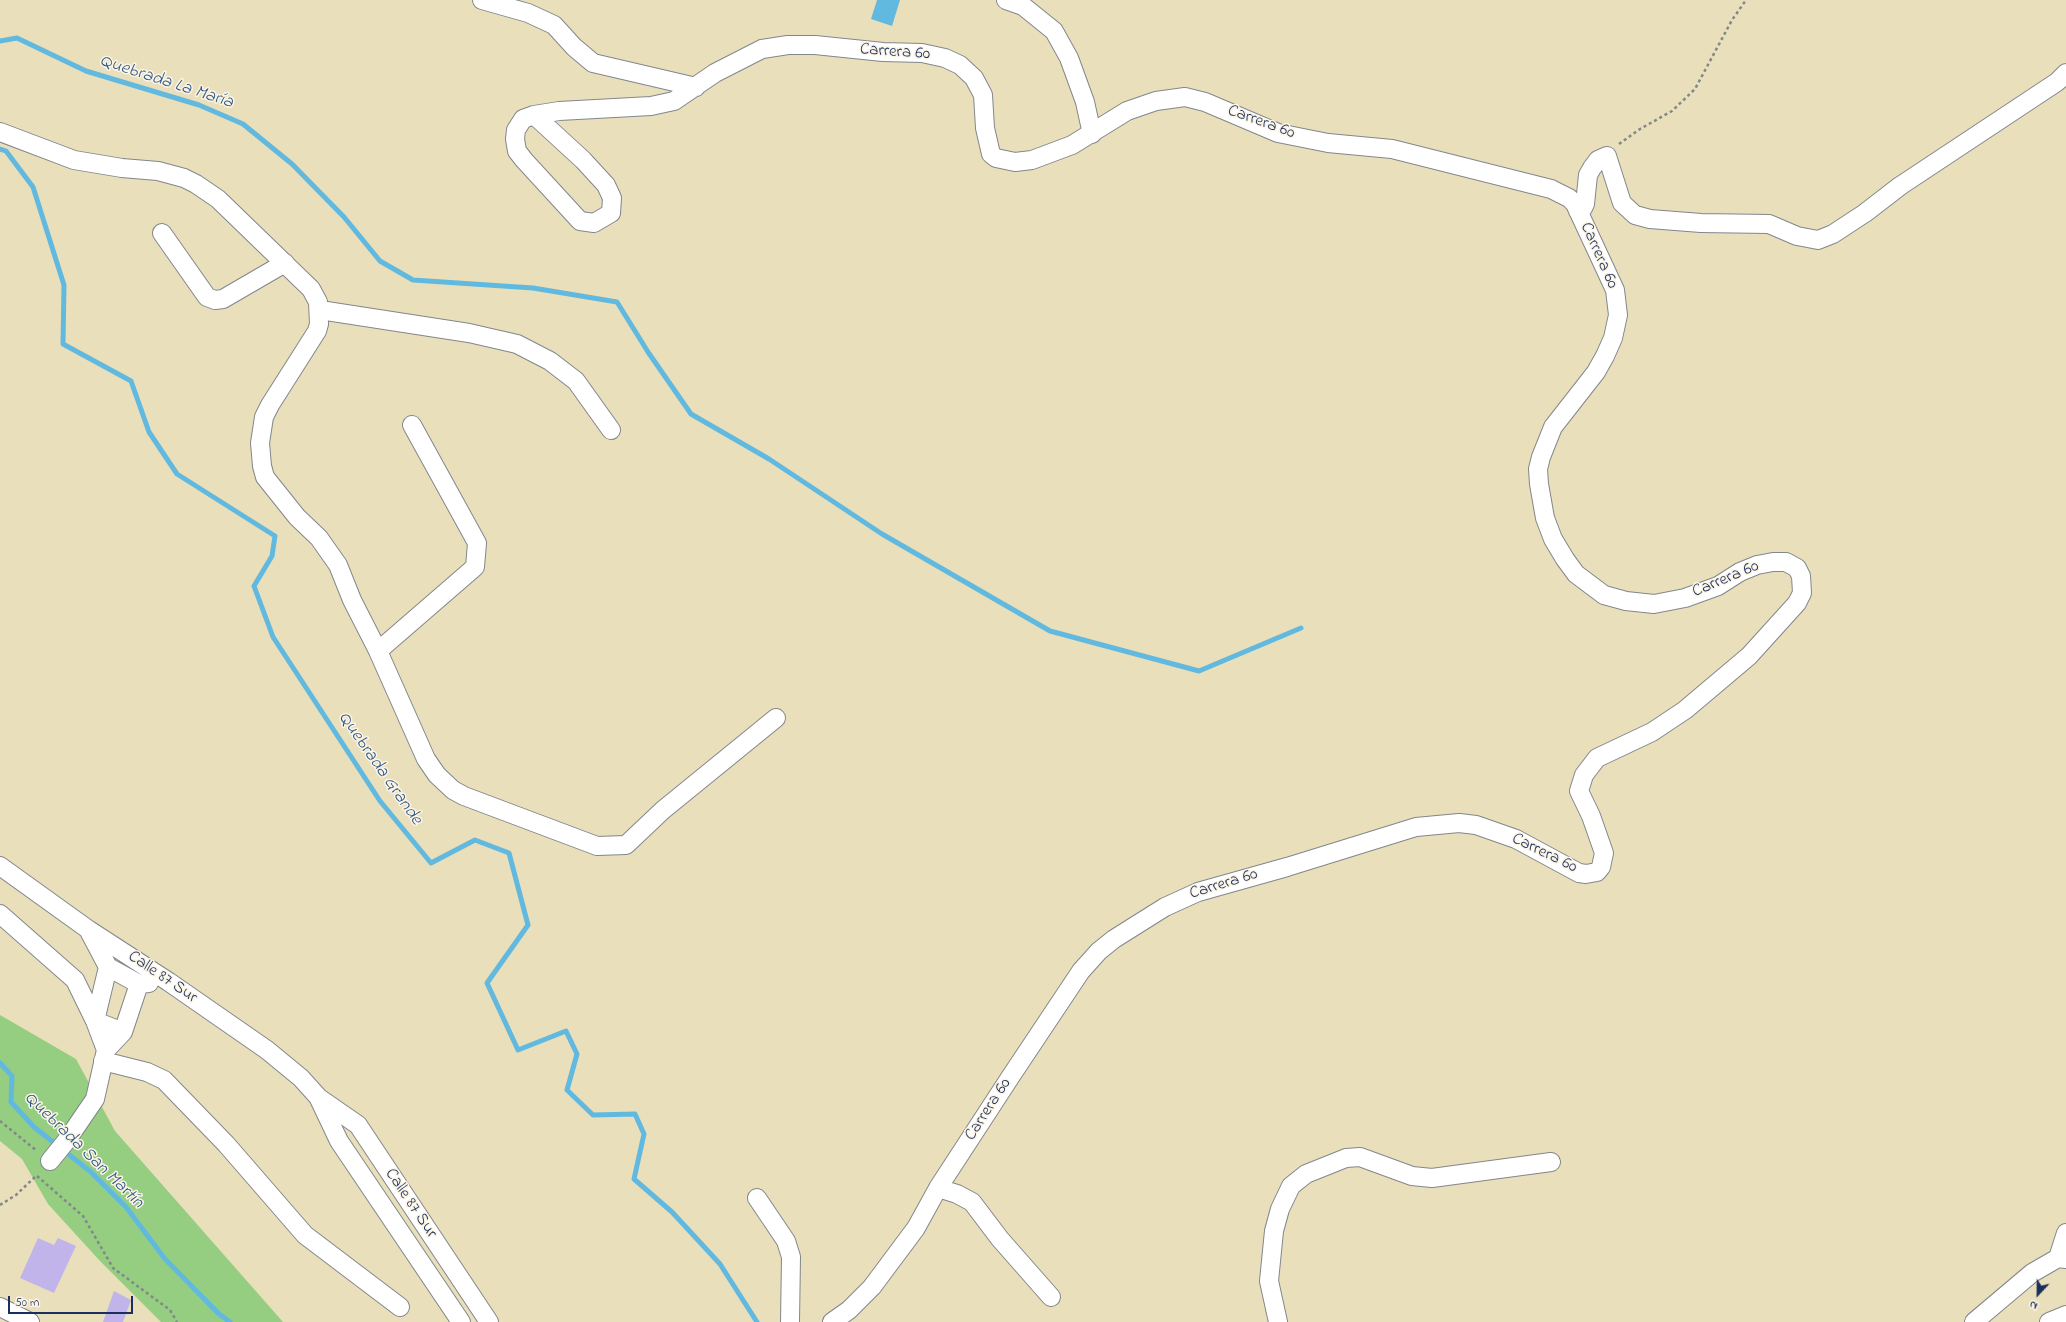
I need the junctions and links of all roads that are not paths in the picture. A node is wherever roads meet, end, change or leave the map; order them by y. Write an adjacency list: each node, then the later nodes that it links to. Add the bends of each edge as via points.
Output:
1 (482, 0): 4 (street, via 528,13 554,25 593,63)
2 (1006, 0): 7 (street, via 1023,6 1054,31 1069,58 1086,102)
3 (2066, 74): 8 (street, via 1900,186 1865,213 1833,234 1818,240 1797,236 1769,224 1686,222 1635,215 1622,203 1607,156 1598,160 1588,175 1585,204)
4 (696, 87): 5 (street, Carrera 60, via 674,102 651,106 559,111); 7 (street, Carrera 60, via 715,73 762,49 788,45 922,53 960,65 974,78 983,95 988,148 996,158 1015,162 1032,160 1072,145)
5 (534, 115): 5 (street, via 523,119 516,130 514,139 517,151 524,160 580,221 594,223 611,213 612,198 606,185)
6 (0, 132): 10 (street, via 74,160 158,171 184,178 208,190)
7 (1092, 134): 8 (street, Carrera 60, via 1128,111 1156,101 1185,97 1230,112 1278,133 1328,143 1392,149 1551,189 1569,198)
8 (1578, 211): 28 (street, Carrera 60, via 1615,290 1618,315 1613,338 1605,356 1596,372 1553,427 1541,456 1538,469 1539,484 1545,518 1553,539 1580,578 1604,595 1626,601 1654,604 1685,598 1718,586 1746,569 1773,562 1786,562 1797,568 1801,576 1802,593 1797,602 1749,656 1720,682 1652,732 1597,758 1584,775 1579,792 1591,816 1604,853 1601,867 1597,872 1579,873 1516,839 1476,825 1438,824 1416,827 1182,898 1114,939 1080,971)
9 (162, 233): 10 (street, via 207,297 215,300 223,299)
10 (285, 264): 11 (street, via 311,289)
11 (320, 310): 13 (street, via 469,333 517,344 550,360 576,381); 14 (street, via 317,331 264,417 260,443 261,460 265,477 297,517 319,538 338,565)
12 (412, 425): 14 (street, via 477,543 475,567)
13 (611, 430)
14 (378, 652): 15 (street, via 426,759 443,782 464,796 597,846 626,845 663,810)
15 (776, 718)
16 (0, 866): 18 (street, Calle 87 Sur)
17 (0, 914): 22 (street, via 75,980)
18 (89, 930): 19 (street); 20 (street, Calle 87 Sur)
19 (108, 967): 21 (street); 22 (street)
20 (169, 982): 21 (street); 25 (street, Calle 87 Sur, via 267,1050 301,1078)
21 (138, 984): 23 (street)
22 (95, 1021): 23 (street); 24 (street)
23 (123, 1032): 24 (street)
24 (104, 1056): 26 (street, via 95,1099); 34 (street, via 164,1080 226,1144 305,1235)
25 (319, 1098): 37 (street, Calle 87 Sur, via 340,1140); 38 (street, Calle 87 Sur, via 358,1125)
26 (50, 1161)
27 (1551, 1162): 41 (street, via 1432,1178 1412,1176 1360,1156 1346,1158 1306,1174 1291,1186 1280,1209 1274,1231 1269,1281)
28 (938, 1188): 32 (street, via 972,1202 1000,1239); 40 (street, Carrera 60, via 916,1228 872,1287 849,1310)
29 (757, 1198): 39 (street, via 786,1241 791,1257)
30 (2066, 1233): 31 (street)
31 (2062, 1258): 42 (street, via 2043,1266 2018,1283)
32 (1051, 1297)
33 (0, 1307): 36 (street)
34 (400, 1307)
35 (2066, 1315): 43 (street)
36 (30, 1322)
37 (461, 1322)
38 (489, 1322)
39 (790, 1322)
40 (832, 1322)
41 (1278, 1322)
42 (1974, 1322)
43 (2049, 1322)

